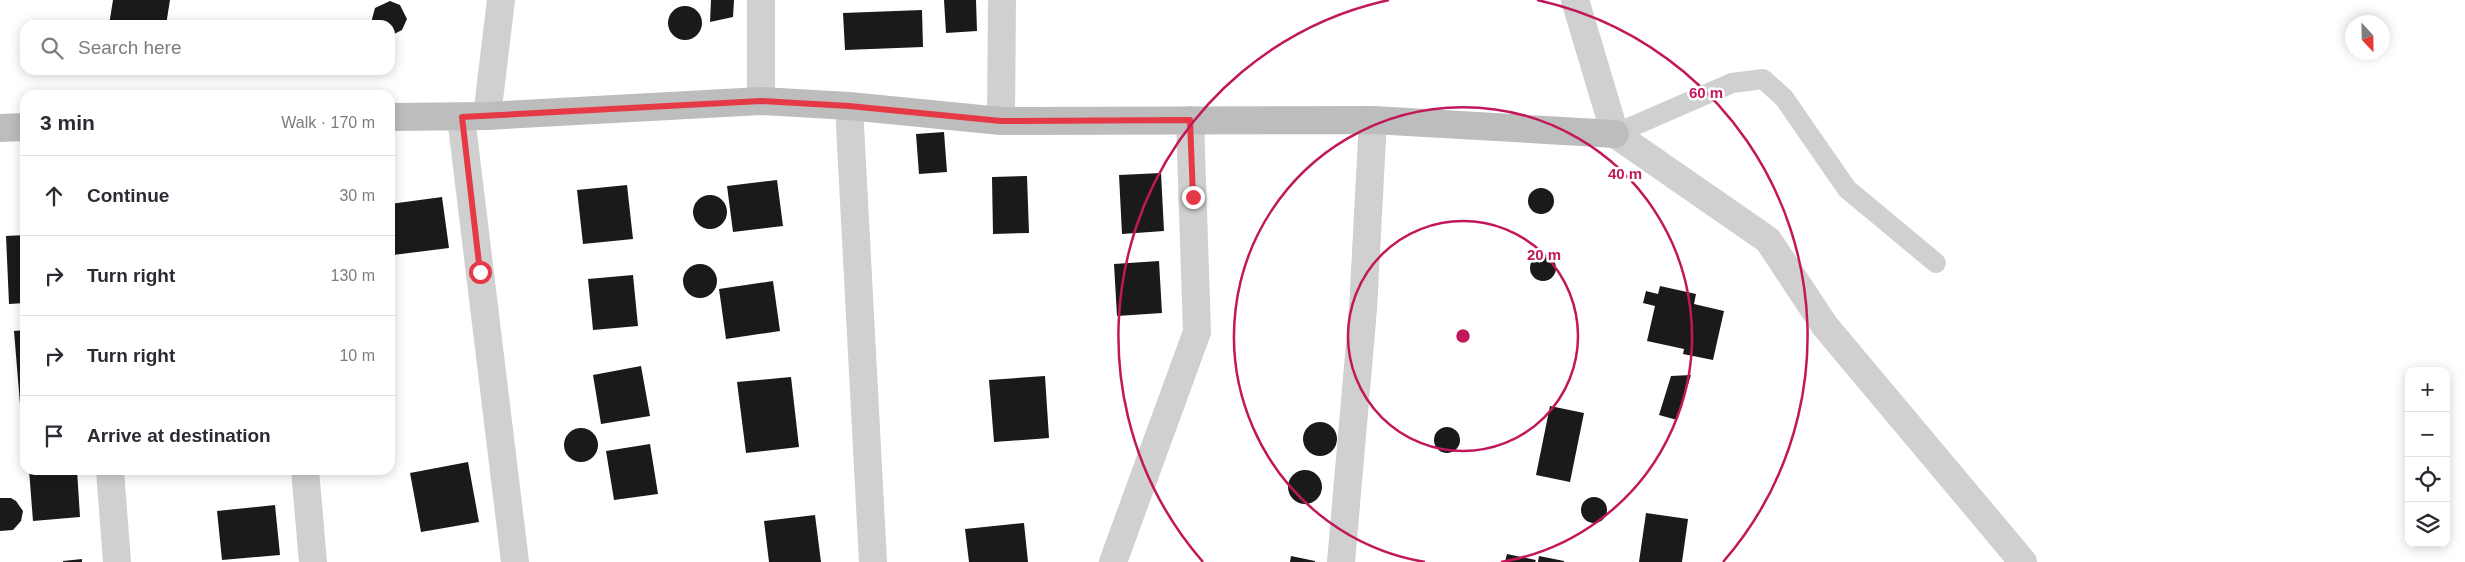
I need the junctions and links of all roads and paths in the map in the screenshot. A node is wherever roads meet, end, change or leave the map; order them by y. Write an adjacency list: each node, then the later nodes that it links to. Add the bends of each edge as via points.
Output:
1 (501, 0): 8 (street)
2 (761, 0): 5 (street)
3 (1002, 0): 11 (street)
4 (1575, 0): 14 (street)
5 (761, 101): 6 (street); 8 (street)
6 (849, 106): 11 (street); 21 (street)
7 (395, 117): 8 (street)
8 (474, 117): 20 (street)
9 (1190, 120): 10 (street); 11 (street); 22 (street, via 1197,332)
10 (1372, 120): 14 (street); 23 (street, via 1363,309)
11 (1001, 121)
12 (20, 127): 13 (street)
13 (0, 128)
14 (1615, 134): 15 (lane, via 1732,83 1763,80 1784,98 1846,189); 24 (street, via 1768,240 1825,326)
15 (1936, 263)
16 (110, 475): 18 (street)
17 (305, 475): 19 (street)
18 (117, 562)
19 (313, 562)
20 (515, 562)
21 (873, 562)
22 (1113, 562)
23 (1341, 562)
24 (2022, 562)

